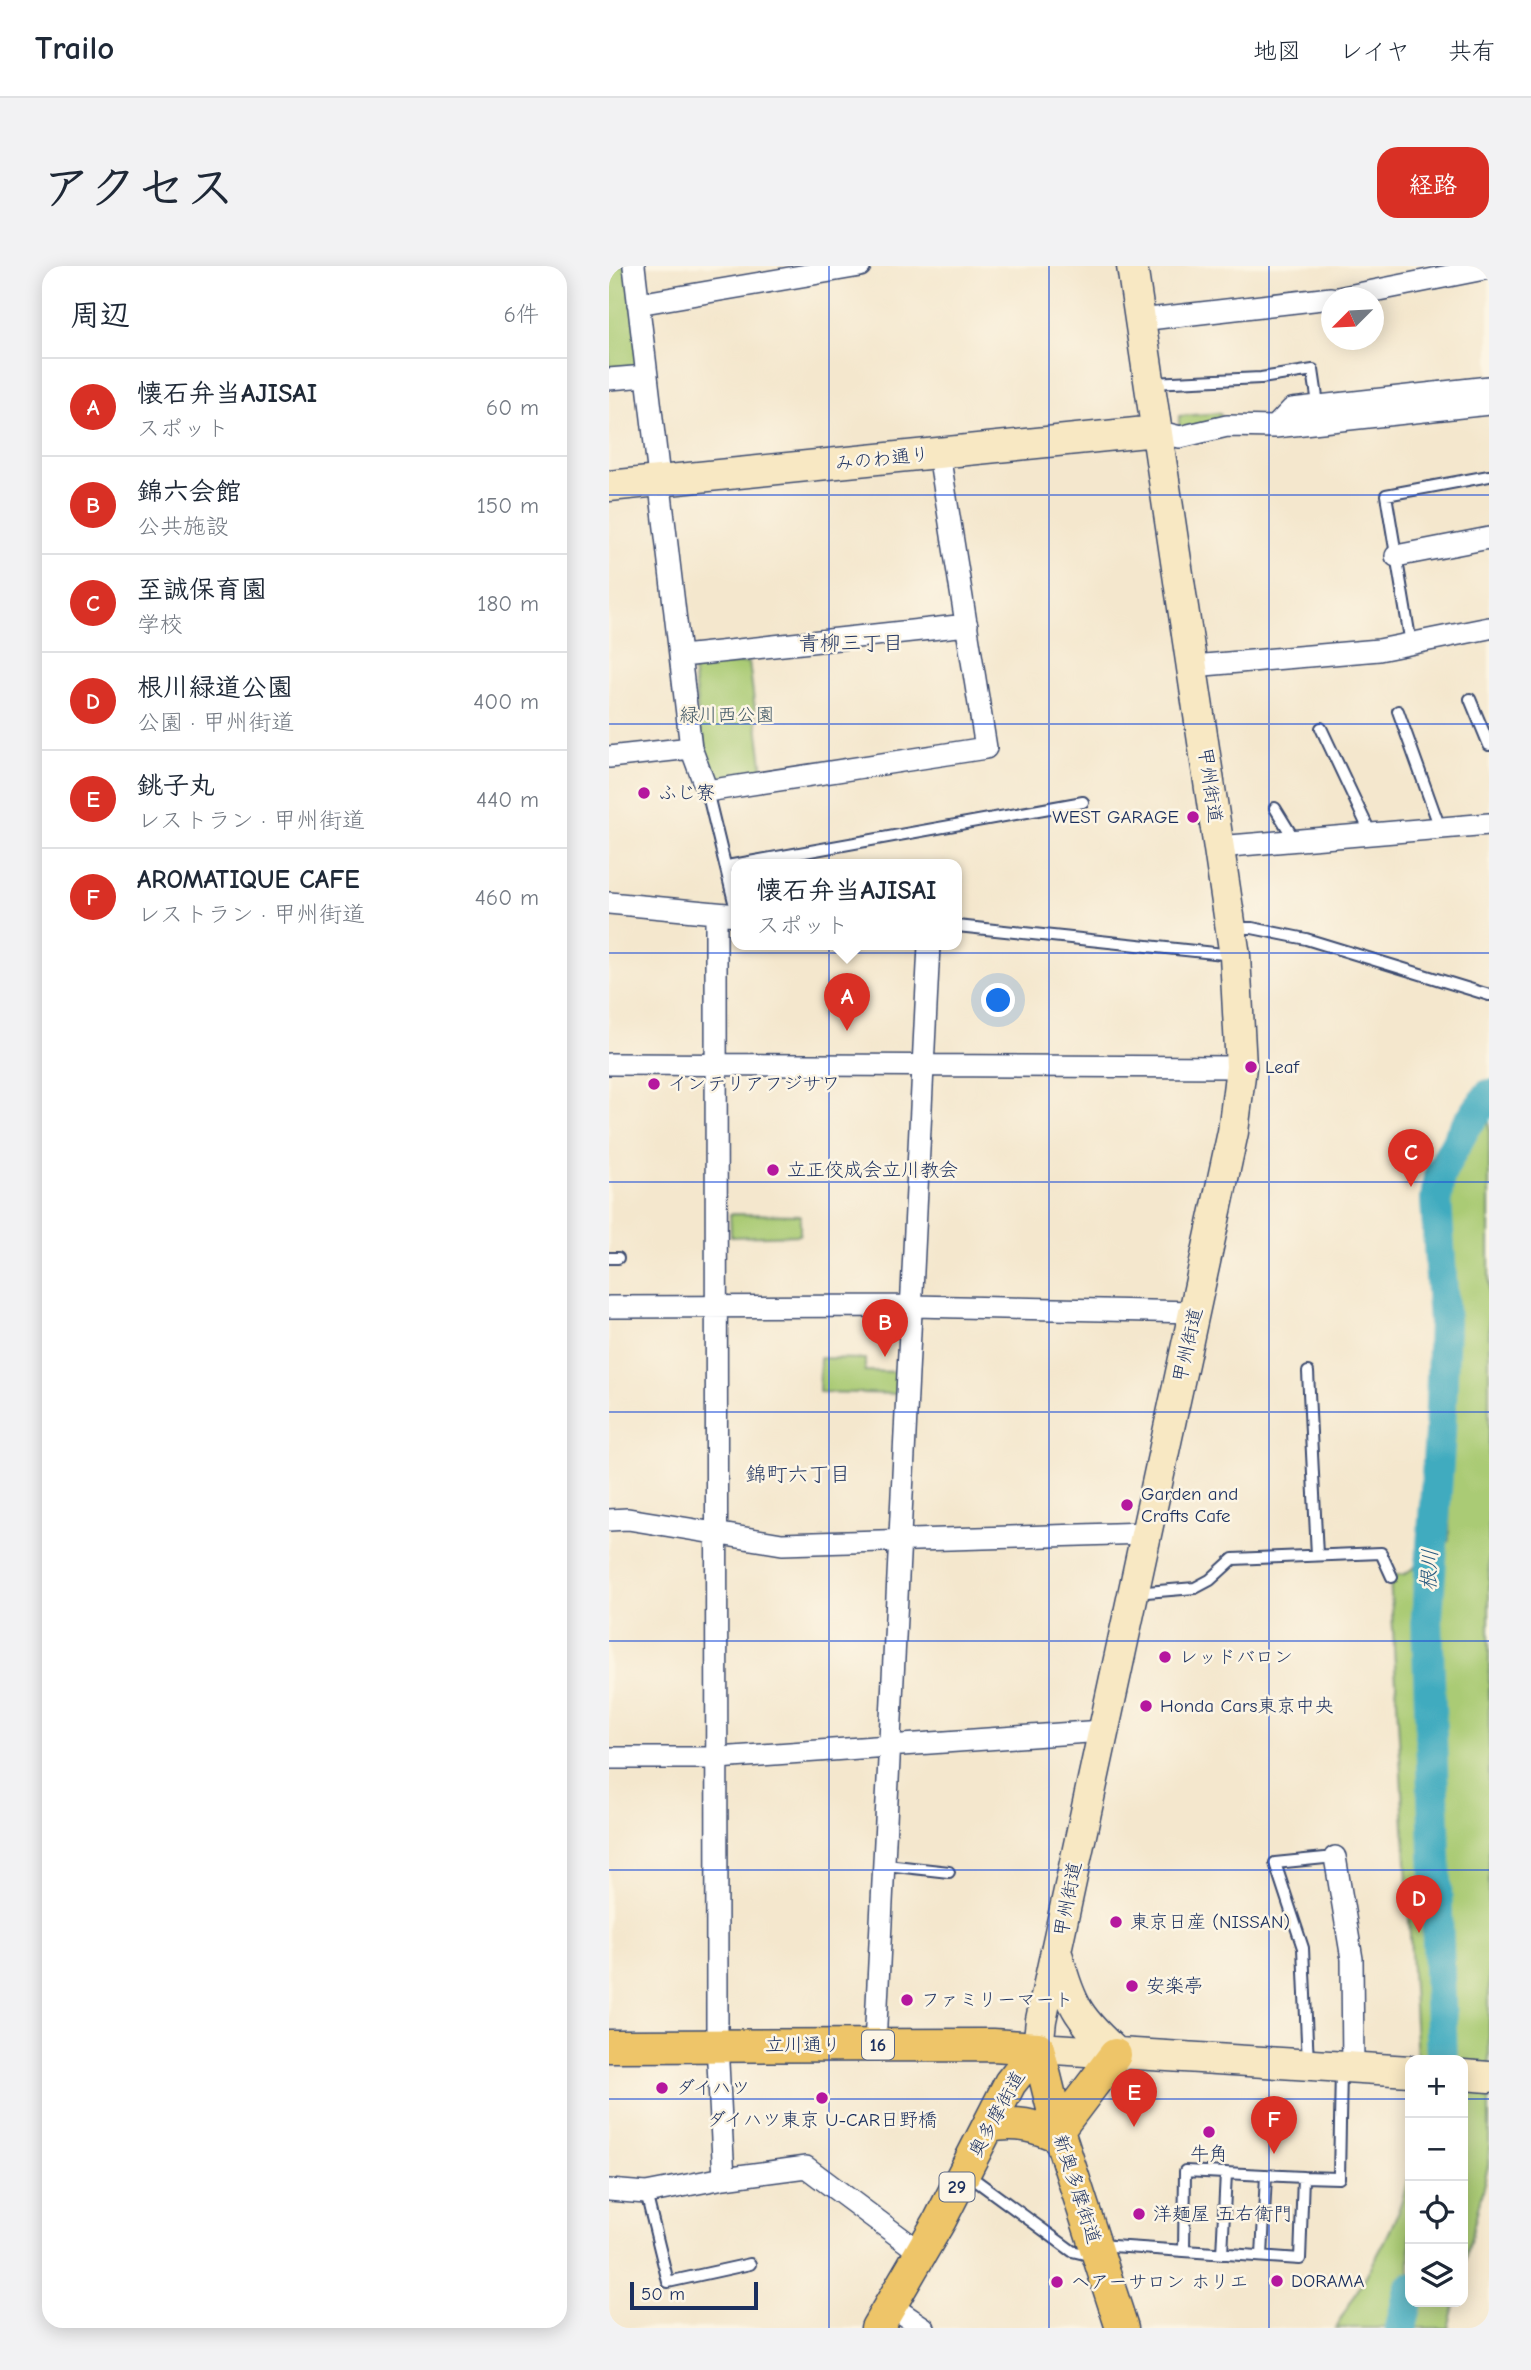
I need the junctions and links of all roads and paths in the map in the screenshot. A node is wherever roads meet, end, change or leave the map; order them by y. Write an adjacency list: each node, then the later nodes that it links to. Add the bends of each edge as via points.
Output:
1 (633, 266): 7 (street)
2 (860, 266): 7 (street)
3 (1132, 266): 8 (main road, 甲州街道)
4 (1489, 268): 5 (street)
5 (1384, 289)
6 (1321, 299): 8 (street)
7 (638, 304): 9 (street)
8 (1140, 320): 11 (main road, 甲州街道)
9 (646, 376): 10 (street); 20 (street)
10 (609, 379)
11 (1149, 383): 14 (lane, via 1261,378 1313,370); 17 (main road, 甲州街道)
12 (1489, 387): 13 (street)
13 (1432, 402): 14 (street); 15 (street); 16 (street)
14 (1318, 404): 16 (street, via 1292,409)
15 (1489, 404)
16 (1275, 427): 17 (street, via 1245,424 1180,437)
17 (1156, 431): 18 (main road, みのわ通り); 28 (main road, 甲州街道)
18 (939, 454): 20 (main road, みのわ通り); 24 (street)
19 (1489, 476): 23 (lane, via 1386,495)
20 (658, 481): 21 (main road, みのわ通り); 27 (street)
21 (609, 486)
22 (1489, 538): 23 (street)
23 (1396, 556): 26 (lane)
24 (967, 625): 27 (street); 35 (street, via 986,748)
25 (1489, 628): 26 (street)
26 (1411, 644): 28 (street)
27 (681, 656): 33 (street)
28 (1193, 666): 42 (main road, 甲州街道)
29 (1470, 699): 32 (lane)
30 (1398, 711): 39 (lane)
31 (1321, 728): 40 (lane)
32 (1489, 745)
33 (691, 748): 34 (street); 35 (street)
34 (609, 758)
35 (707, 791): 45 (lane)
36 (1083, 802): 43 (lane)
37 (1275, 808): 41 (lane)
38 (1489, 824): 39 (street)
39 (1440, 828): 40 (street)
40 (1370, 832): 41 (street)
41 (1294, 839): 42 (street)
42 (1218, 847): 49 (main road, 甲州街道)
43 (766, 859)
44 (731, 865): 45 (lane)
45 (727, 866): 47 (lane)
46 (609, 903): 47 (street)
47 (730, 915): 53 (street)
48 (962, 926): 49 (lane)
49 (1233, 942): 51 (lane, via 1252,928 1306,939); 55 (main road, 甲州街道)
50 (929, 950): 54 (street)
51 (1489, 995)
52 (609, 1064): 53 (street)
53 (717, 1064): 54 (street); 56 (street)
54 (923, 1064): 55 (street); 57 (street)
55 (1241, 1067): 59 (main road, 甲州街道, via 1233,1132)
56 (716, 1306): 57 (street); 58 (street); 62 (street)
57 (914, 1306): 59 (street); 64 (street)
58 (609, 1307)
59 (1196, 1312): 63 (main road, 甲州街道)
60 (1308, 1372): 65 (lane)
61 (609, 1520): 62 (street)
62 (716, 1533): 64 (street, via 782,1544); 71 (street)
63 (1146, 1533): 64 (street); 67 (main road, 甲州街道)
64 (899, 1542): 69 (street)
65 (1317, 1555): 66 (lane, via 1381,1553); 67 (lane, via 1233,1559 1195,1588)
66 (1392, 1577)
67 (1132, 1593): 68 (main road, 甲州街道)
68 (1102, 1731): 69 (street); 75 (main road, 甲州街道)
69 (891, 1743): 71 (street); 73 (street)
70 (609, 1758): 71 (street)
71 (718, 1758): 76 (street)
72 (1335, 1857): 81 (lane, via 1275,1863 1303,1948); 82 (street, via 1352,1959)
73 (886, 1864): 74 (lane); 77 (street)
74 (949, 1872)
75 (1058, 1953): 79 (main road, 甲州街道); 80 (main road, via 1074,2007)
76 (717, 2044): 77 (main road, 立川通り / 16); 78 (main road, 立川通り / 16); 90 (street)
77 (875, 2045): 79 (main road, 立川通り / 16)
78 (609, 2046)
79 (1038, 2048): 80 (main road); 84 (main road, 奥多摩街道 / 29, via 1010,2083); 85 (main road, 新奥多摩街道)
80 (1117, 2055): 81 (main road); 85 (main road)
81 (1308, 2067): 82 (main road)
82 (1347, 2068): 83 (main road); 89 (lane, via 1339,2178)
83 (1405, 2071)
84 (989, 2126): 85 (main road, via 1010,2123); 86 (main road, 奥多摩街道 / 29)
85 (1059, 2133): 93 (main road, 新奥多摩街道)
86 (965, 2172): 93 (lane, via 1072,2251); 95 (main road, 奥多摩街道 / 29)
87 (1226, 2173): 88 (lane); 94 (lane, via 1185,2171); 96 (lane)
88 (1266, 2175): 89 (lane); 97 (lane)
89 (1303, 2177): 97 (lane, via 1300,2259)
90 (724, 2178): 92 (street); 95 (street, via 806,2168)
91 (609, 2190): 92 (street)
92 (646, 2193): 98 (lane, via 668,2282)
93 (1097, 2251): 94 (lane); 101 (main road, 新奥多摩街道)
94 (1184, 2251): 96 (lane)
95 (921, 2253): 99 (main road, 奥多摩街道 / 29)
96 (1222, 2254): 97 (lane)
97 (1262, 2256)
98 (750, 2264)
99 (884, 2317): 100 (street)
100 (924, 2328)
101 (1122, 2328)

